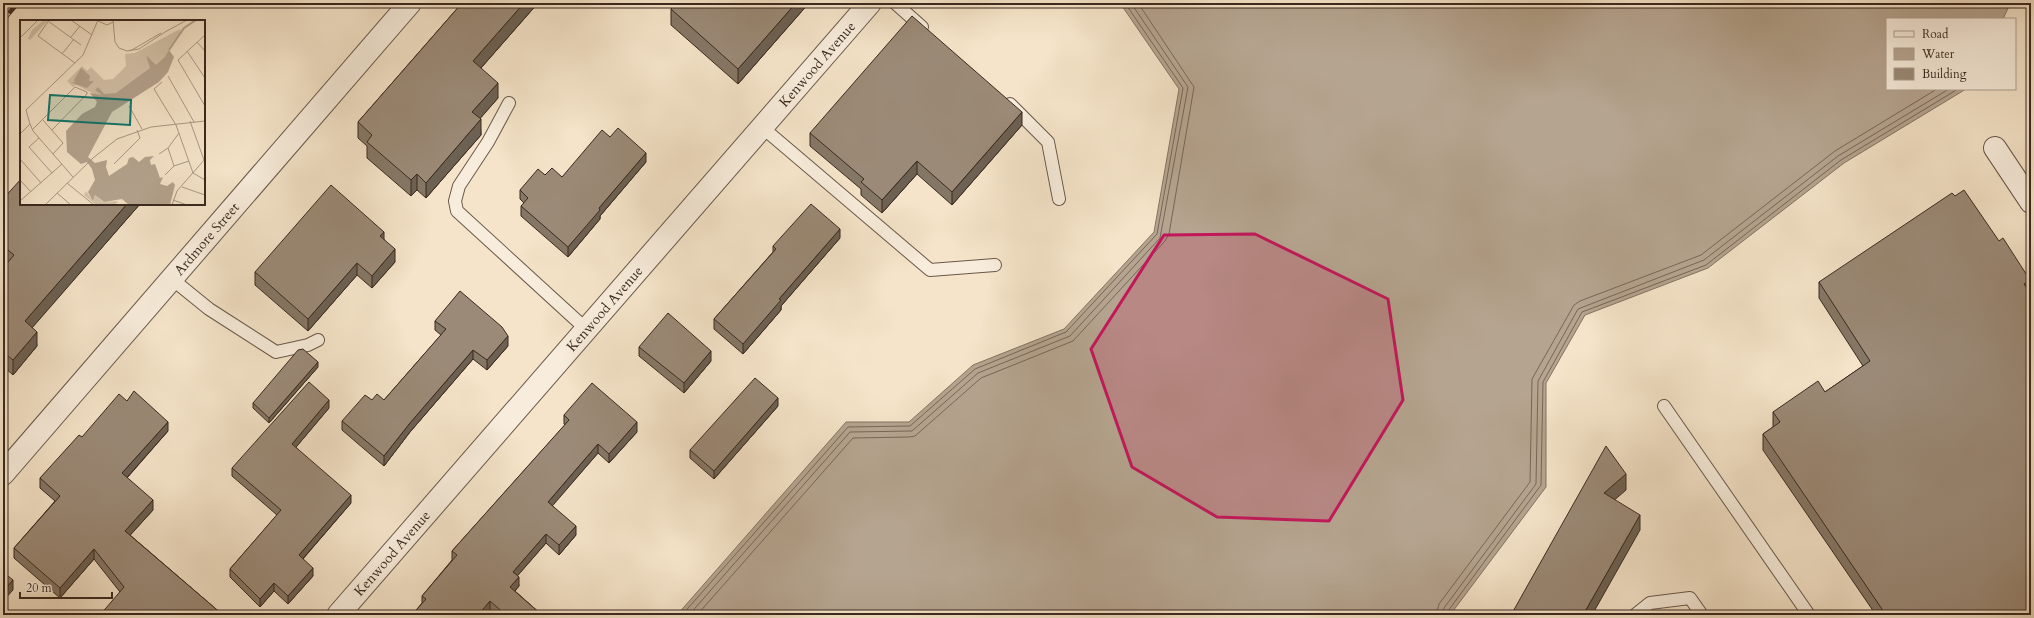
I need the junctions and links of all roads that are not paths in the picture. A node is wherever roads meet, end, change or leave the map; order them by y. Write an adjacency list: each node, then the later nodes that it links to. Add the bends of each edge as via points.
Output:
1 (410, 3): 12 (street, Ardmore Street)
2 (870, 3): 7 (street, Kenwood Avenue)
3 (895, 3): 4 (lane)
4 (932, 36)
5 (998, 94): 9 (lane, via 1028,120 1048,142)
6 (509, 103): 13 (lane, via 488,142 459,186 455,201 457,211)
7 (762, 127): 11 (lane, via 930,270); 13 (street, Kenwood Avenue)
8 (1995, 148): 10 (street)
9 (1059, 199)
10 (2031, 202)
11 (995, 265)
12 (172, 279): 14 (lane, via 209,309 276,352 288,351); 16 (street, Ardmore Street)
13 (586, 330): 17 (street, Kenwood Avenue)
14 (318, 340)
15 (1664, 406): 20 (lane)
16 (3, 474)
17 (338, 615)
18 (1635, 615): 19 (lane, via 1650,603 1690,598)
19 (1702, 615)
20 (1809, 615)

